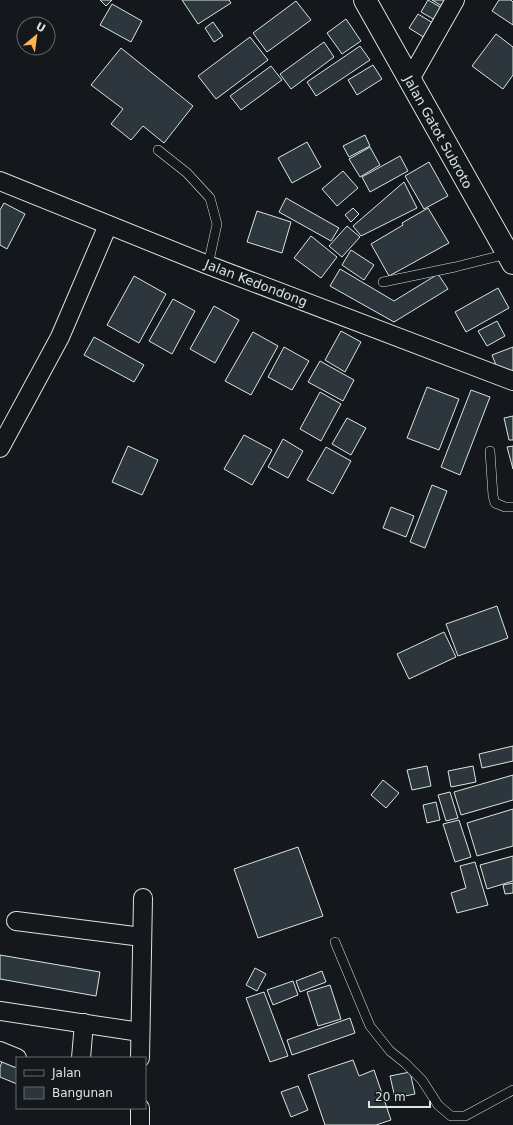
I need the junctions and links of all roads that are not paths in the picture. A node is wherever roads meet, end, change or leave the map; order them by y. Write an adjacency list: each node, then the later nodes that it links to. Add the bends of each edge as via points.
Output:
1 (365, 0): 3 (main road, Jalan Gatot Subroto)
2 (455, 0): 3 (street)
3 (410, 81): 7 (main road, Jalan Gatot Subroto)
4 (158, 150): 8 (lane, via 187,173 210,198 217,224)
5 (0, 181): 6 (street, Jalan Kedondong)
6 (108, 225): 8 (street, Jalan Kedondong); 11 (street, via 60,337)
7 (510, 259): 9 (lane)
8 (208, 265): 10 (street, Jalan Kedondong)
9 (383, 282)
10 (513, 381)
11 (0, 448)
12 (490, 452): 13 (lane, via 495,503 505,507)
13 (513, 506)
14 (143, 898): 16 (street)
15 (16, 921): 16 (street)
16 (142, 937): 20 (street)
17 (335, 942): 25 (lane, via 370,1026 390,1051 422,1080 438,1105 451,1116 465,1116)
18 (0, 1011): 19 (street)
19 (84, 1023): 20 (street); 22 (street)
20 (140, 1032): 23 (street)
21 (0, 1051): 24 (street)
22 (81, 1057)
23 (140, 1057)
24 (16, 1058)
25 (513, 1090)
26 (140, 1109): 27 (street)
27 (140, 1125)

